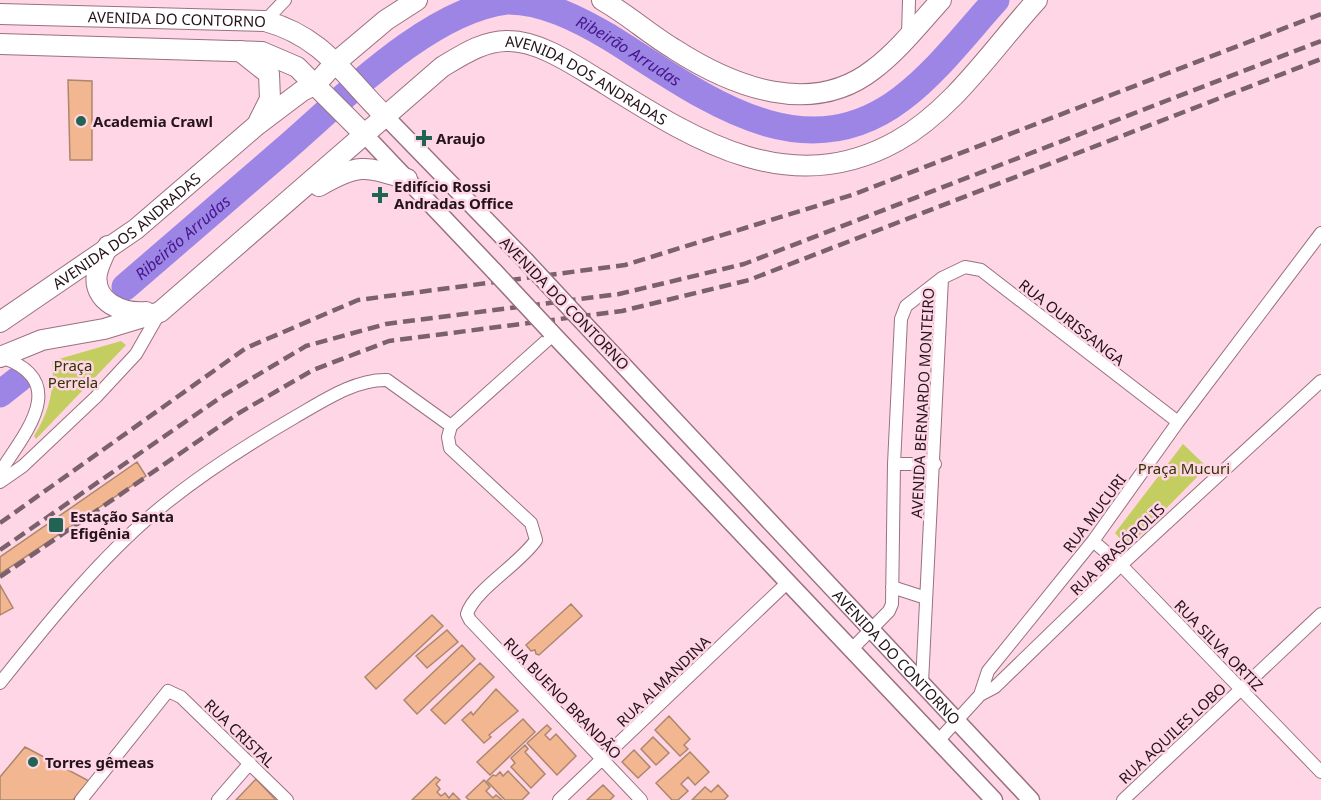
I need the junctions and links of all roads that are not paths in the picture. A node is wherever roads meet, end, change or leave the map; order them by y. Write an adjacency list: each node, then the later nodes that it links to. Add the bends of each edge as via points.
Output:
1 (285, 0): 8 (street)
2 (417, 0): 12 (main road, AVENIDA DOS ANDRADAS, via 386,20)
3 (909, 0): 9 (street)
4 (941, 0): 9 (main road)
5 (1037, 0): 14 (main road, AVENIDA DOS ANDRADAS, via 924,123 873,152 821,166 770,164 723,150 578,67 531,45 509,40 488,44 442,67)
6 (606, 1): 9 (main road, via 675,50 735,81 792,95 815,95 858,80 875,69)
7 (0, 14): 8 (main road, AVENIDA DO CONTORNO)
8 (265, 21): 12 (main road, AVENIDA DO CONTORNO, via 300,32)
9 (908, 35)
10 (0, 44): 11 (main road, AVENIDA DO CONTORNO)
11 (238, 50): 13 (main road, AVENIDA DO CONTORNO, via 280,57); 15 (main road, via 269,74 270,99)
12 (338, 66): 13 (main road, AVENIDA DOS ANDRADAS); 14 (main road, AVENIDA DO CONTORNO)
13 (318, 87): 15 (main road, AVENIDA DOS ANDRADAS, via 302,91); 16 (main road, AVENIDA DO CONTORNO)
14 (379, 111): 16 (main road, AVENIDA DOS ANDRADAS); 39 (main road, AVENIDA DO CONTORNO, bridge, via 525,260)
15 (257, 125): 20 (main road, AVENIDA DOS ANDRADAS, via 136,229)
16 (360, 129): 17 (main road, AVENIDA DO CONTORNO); 18 (main road, AVENIDA DOS ANDRADAS)
17 (407, 179): 18 (main road, via 361,167); 24 (main road, AVENIDA DO CONTORNO, bridge)
18 (295, 196): 22 (main road, AVENIDA DOS ANDRADAS)
19 (1321, 234): 27 (street, RUA MUCURI)
20 (108, 246): 22 (main road, via 97,274 100,293 112,306 129,313); 23 (main road, AVENIDA DOS ANDRADAS)
21 (942, 278): 27 (street, RUA OURISSANGA, via 965,267 981,270); 29 (street, AVENIDA BERNARDO MONTEIRO, via 906,306 901,319); 30 (street, AVENIDA BERNARDO MONTEIRO)
22 (160, 312): 25 (main road, AVENIDA DOS ANDRADAS, via 104,329 42,340); 32 (street, AVENIDA DOS ANDRADAS, via 136,354 104,388 23,466)
23 (0, 322)
24 (552, 332): 28 (street); 35 (main road, AVENIDA DO CONTORNO)
25 (0, 356): 31 (street, AVENIDA DOS ANDRADAS, via 31,373 39,403 29,427)
26 (1321, 381): 34 (street, RUA BRASÓPOLIS)
27 (1178, 422): 33 (street, RUA MUCURI)
28 (451, 426): 41 (street, via 387,380 364,382 303,412 169,500 67,603); 47 (street, RUA BUENO BRANDÃO, via 450,448 531,523 536,540 473,602 467,614 473,626)
29 (894, 464): 30 (street); 36 (street, AVENIDA BERNARDO MONTEIRO)
30 (935, 464): 37 (street, AVENIDA BERNARDO MONTEIRO)
31 (0, 472)
32 (0, 482)
33 (1094, 541): 34 (street, RUA SILVA ORTIZ); 44 (street, RUA MUCURI, via 988,671)
34 (1121, 565): 43 (street, RUA SILVA ORTIZ); 44 (street, RUA BRASÓPOLIS, via 995,687)
35 (787, 583): 40 (main road, AVENIDA DO CONTORNO); 47 (street, RUA ALMANDINA)
36 (892, 587): 37 (street); 39 (street, AVENIDA BERNARDO MONTEIRO, via 891,608)
37 (926, 598): 42 (street, AVENIDA BERNARDO MONTEIRO)
38 (1321, 614): 43 (street, RUA AQUILES LOBO)
39 (872, 629): 40 (street, AVENIDA BERNARDO MONTEIRO); 42 (main road, AVENIDA DO CONTORNO)
40 (851, 650): 46 (main road, AVENIDA DO CONTORNO)
41 (0, 683)
42 (922, 683): 45 (main road, AVENIDA DO CONTORNO)
43 (1240, 689): 49 (street, RUA SILVA ORTIZ); 57 (street, RUA AQUILES LOBO)
44 (980, 696): 45 (street, RUA BRASÓPOLIS)
45 (957, 721): 46 (street, RUA BRASÓPOLIS); 56 (main road, AVENIDA DO CONTORNO)
46 (938, 741): 55 (main road, AVENIDA DO CONTORNO)
47 (602, 759): 53 (street, RUA ALMANDINA); 54 (street, RUA BUENO BRANDÃO)
48 (250, 763): 50 (street, RUA CRISTAL, via 181,697 168,692); 51 (street); 52 (street, RUA CRISTAL)
49 (1321, 772)
50 (81, 800)
51 (219, 800)
52 (287, 800)
53 (559, 800)
54 (641, 800)
55 (994, 800)
56 (1031, 800)
57 (1123, 800)

